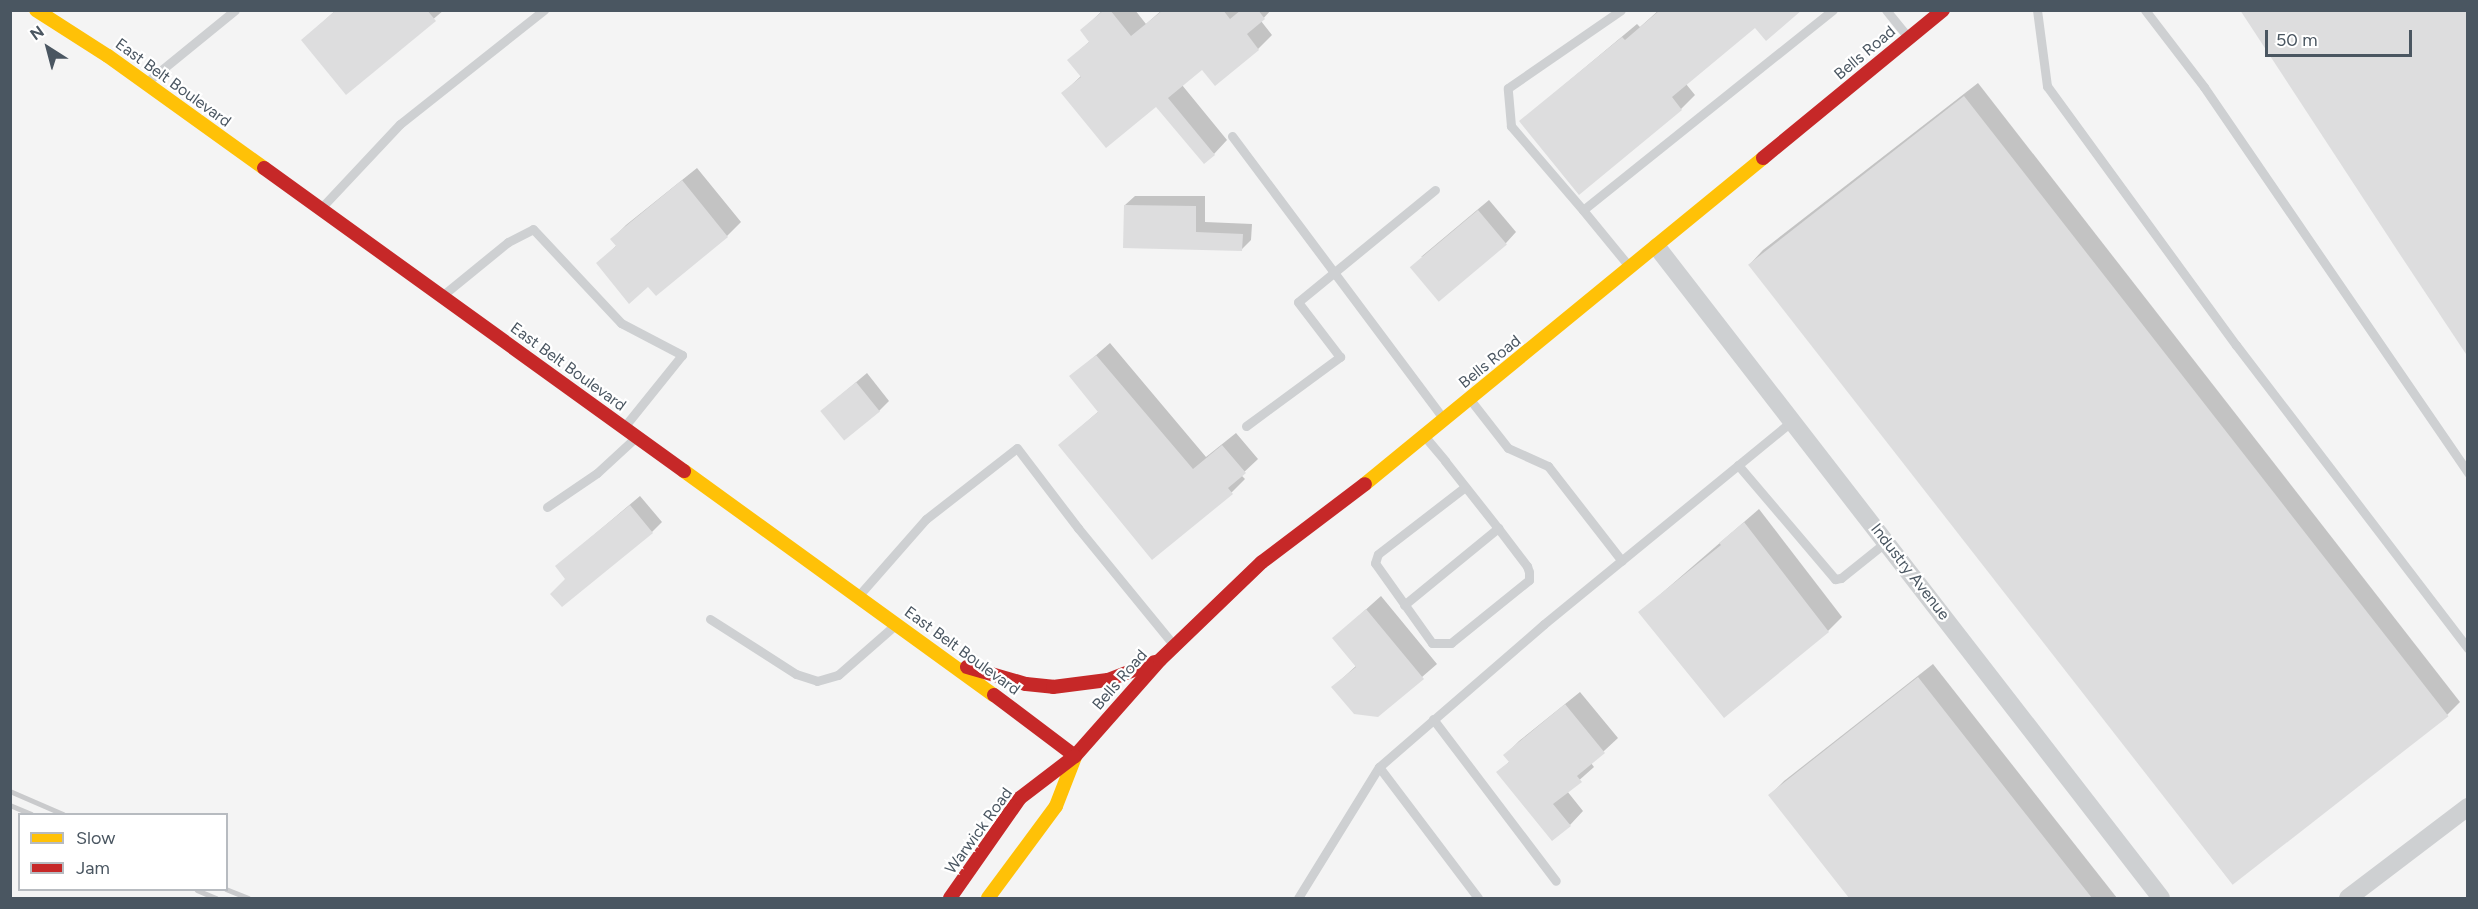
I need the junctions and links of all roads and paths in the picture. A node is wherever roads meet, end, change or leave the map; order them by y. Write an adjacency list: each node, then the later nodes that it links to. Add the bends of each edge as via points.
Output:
1 (36, 10): 11 (main road, East Belt Boulevard)
2 (235, 10): 11 (lane)
3 (544, 10): 14 (lane, via 400,124)
4 (1622, 10): 15 (lane, via 1508,88 1511,126)
5 (1833, 10): 15 (lane)
6 (1886, 10): 10 (lane)
7 (1943, 10): 10 (main road, Bells Road)
8 (2037, 10): 39 (lane, via 2047,86 2216,317)
9 (2145, 10): 28 (lane, via 2204,87)
10 (1909, 38): 16 (main road, Bells Road)
11 (146, 84): 14 (main road, East Belt Boulevard)
12 (1232, 136): 18 (lane)
13 (1436, 190): 18 (lane)
14 (320, 209): 19 (main road, East Belt Boulevard)
15 (1583, 210): 17 (lane)
16 (1657, 247): 17 (main road, Bells Road); 22 (street, Industry Avenue)
17 (1630, 268): 20 (main road, Bells Road)
18 (1335, 270): 21 (lane); 23 (lane, via 1298,302 1340,357)
19 (441, 296): 24 (main road, East Belt Boulevard); 24 (lane, via 508,242 533,229 621,323 682,355)
20 (1470, 399): 21 (main road, Bells Road); 33 (lane, via 1508,448 1548,466)
21 (1445, 419): 26 (main road, Bells Road)
22 (1793, 420): 27 (lane); 32 (street, Industry Avenue)
23 (1246, 426)
24 (624, 428): 25 (main road, East Belt Boulevard)
25 (636, 436): 30 (lane, via 597,472); 34 (main road, East Belt Boulevard)
26 (1425, 436): 29 (lane); 38 (main road, Bells Road, via 1262,562)
27 (1738, 465): 32 (lane, via 1835,579); 33 (lane)
28 (2468, 473)
29 (1465, 487): 31 (lane); 35 (lane, via 1378,554 1380,573)
30 (547, 507)
31 (1498, 528): 35 (lane); 35 (lane, via 1527,566 1529,580 1451,643 1432,643)
32 (1887, 541): 51 (street, Industry Avenue)
33 (1622, 561): 42 (lane)
34 (858, 596): 37 (main road, East Belt Boulevard); 38 (lane, via 926,519 1017,448)
35 (1404, 605)
36 (710, 619): 37 (lane, via 796,674 817,681 838,675)
37 (897, 624): 41 (main road, East Belt Boulevard)
38 (1175, 646): 40 (main road, Bells Road)
39 (2468, 648)
40 (1160, 660): 41 (main road, via 1108,680 1053,687 1026,684); 43 (main road, Bells Road)
41 (951, 663): 43 (main road, East Belt Boulevard)
42 (1433, 719): 44 (lane); 46 (lane)
43 (1075, 756): 47 (main road, Warwick Road, via 1020,798); 48 (main road, via 1056,806)
44 (1379, 767): 49 (lane); 50 (lane)
45 (2468, 807): 52 (street)
46 (1556, 881)
47 (950, 898)
48 (988, 898)
49 (1299, 898)
50 (1478, 898)
51 (2161, 898)
52 (2348, 898)

